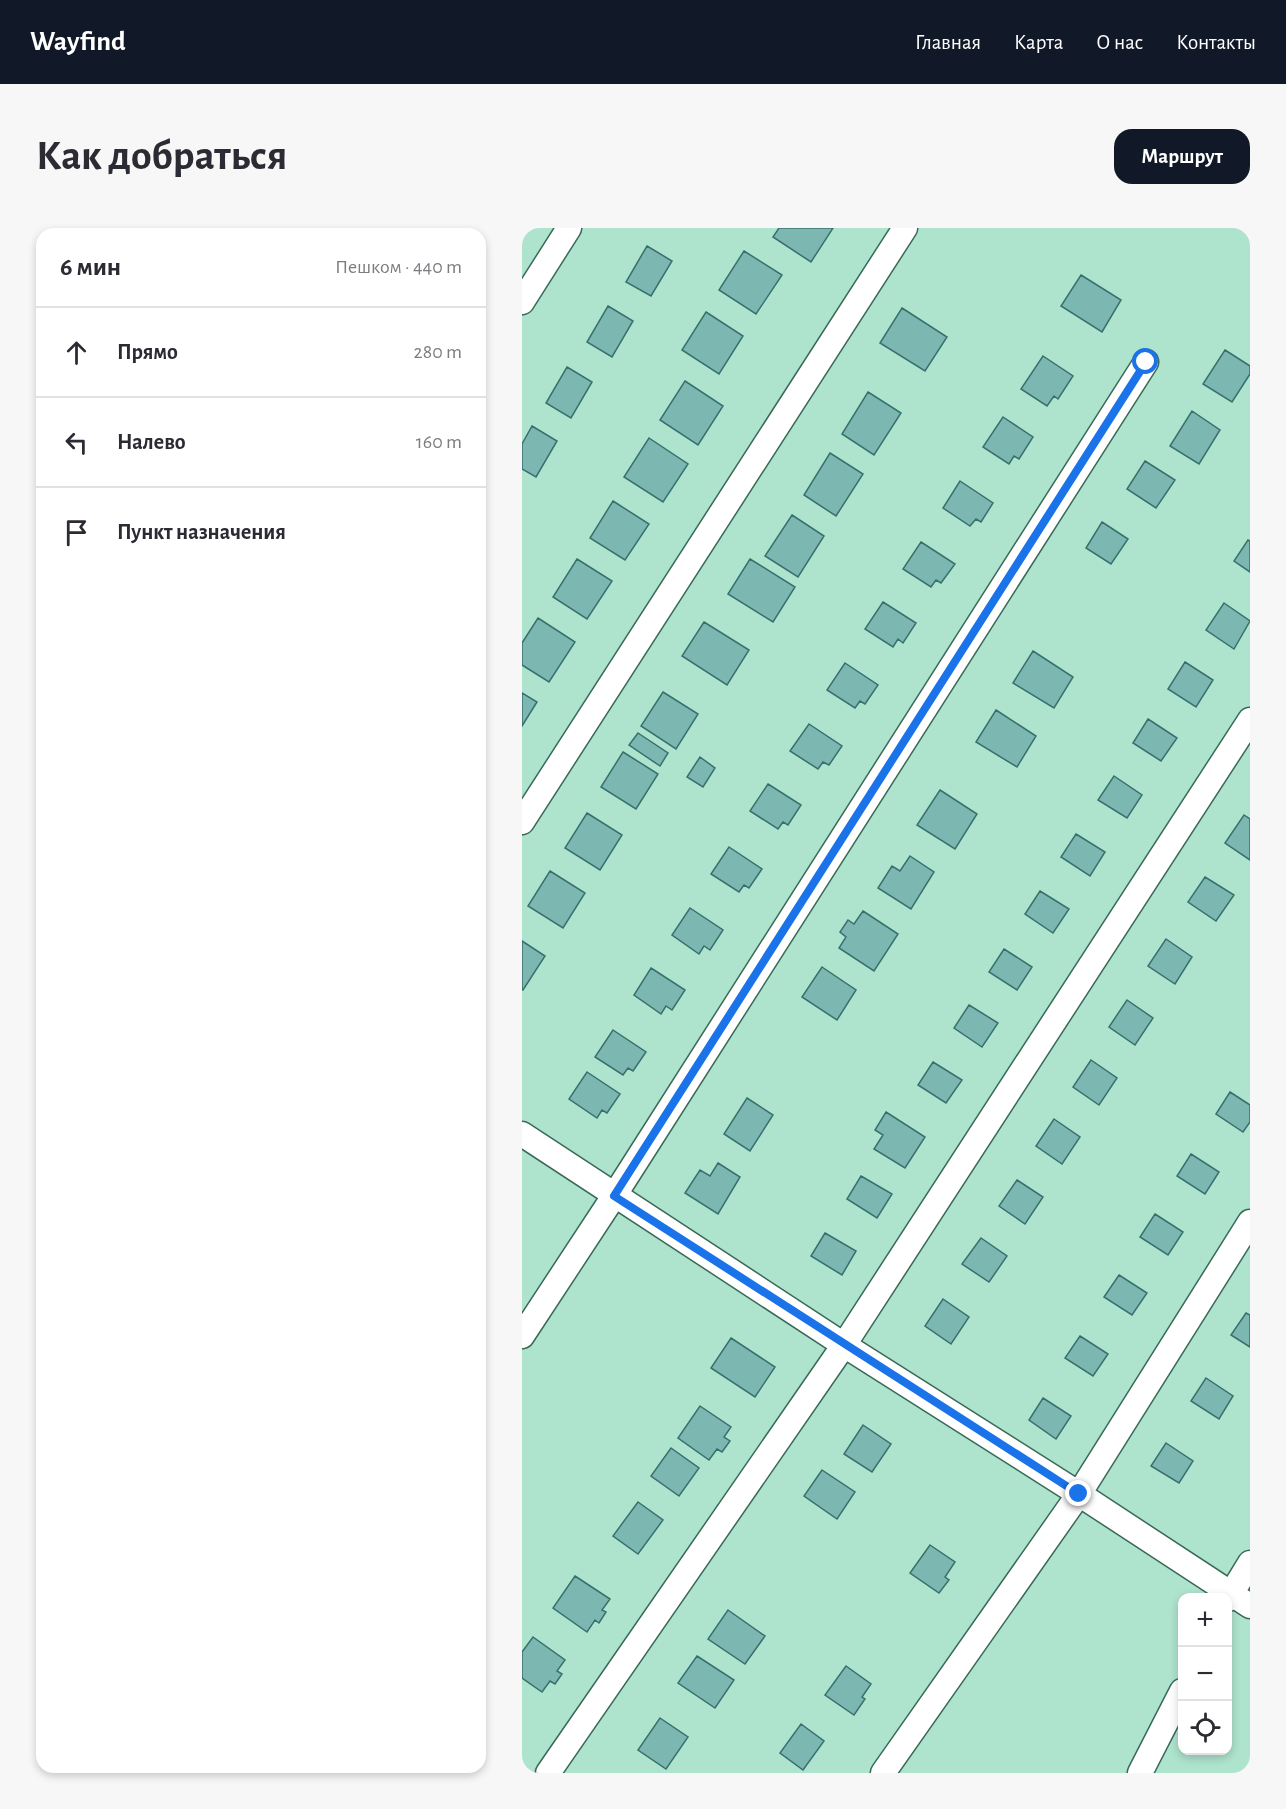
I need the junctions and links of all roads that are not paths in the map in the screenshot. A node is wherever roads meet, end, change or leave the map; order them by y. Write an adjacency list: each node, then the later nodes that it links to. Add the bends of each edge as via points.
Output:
1 (569, 228): 3 (street)
2 (905, 228): 6 (street)
3 (522, 302)
4 (1146, 362): 8 (street)
5 (1250, 720): 11 (street)
6 (522, 822)
7 (522, 1134): 8 (street)
8 (614, 1196): 10 (street); 11 (street)
9 (1250, 1222): 12 (street)
10 (522, 1336)
11 (844, 1345): 12 (street); 16 (street)
12 (1079, 1494): 14 (street); 17 (street)
13 (1250, 1563): 14 (street)
14 (1236, 1600)
15 (1178, 1699): 18 (street)
16 (548, 1773)
17 (883, 1773)
18 (1140, 1773)

